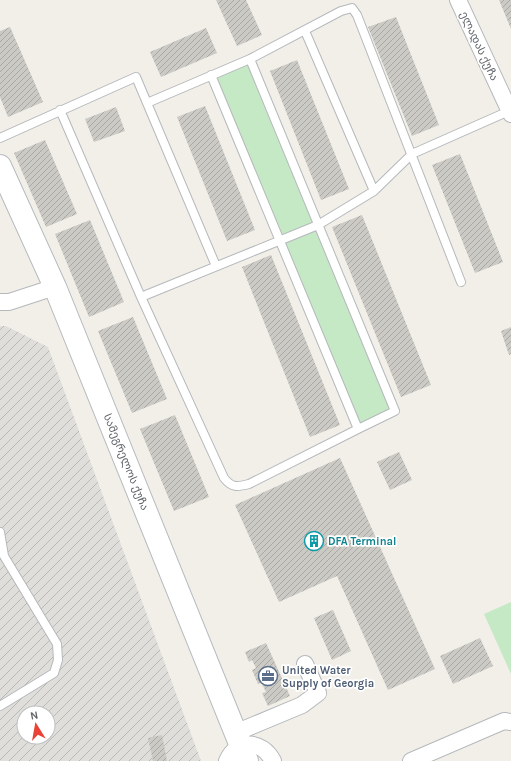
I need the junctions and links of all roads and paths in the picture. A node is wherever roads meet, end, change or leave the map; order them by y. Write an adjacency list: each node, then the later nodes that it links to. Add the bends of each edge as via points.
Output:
1 (458, 0): 7 (street, ელადას ქუჩა)
2 (304, 31): 3 (lane); 9 (lane, via 341,11 352,8); 11 (lane)
3 (250, 59): 4 (lane); 12 (lane)
4 (211, 75): 5 (lane); 13 (lane)
5 (147, 103): 6 (lane, via 136,77); 14 (lane)
6 (60, 110): 8 (lane); 17 (lane)
7 (510, 113): 9 (lane)
8 (0, 138)
9 (412, 154): 11 (lane); 15 (lane)
10 (0, 166): 16 (main road, სამეგრელოს ქუჩა)
11 (374, 191): 12 (lane)
12 (318, 225): 13 (lane); 19 (lane, via 395,411)
13 (279, 240): 14 (lane); 19 (lane)
14 (216, 266): 17 (lane)
15 (461, 282)
16 (55, 287): 18 (street, via 9,302); 24 (main road, სამეგრელოს ქუჩა)
17 (141, 297): 19 (lane, via 230,485 236,487 249,484)
18 (0, 302)
19 (358, 429)
20 (0, 532): 22 (lane, via 4,556 57,644 58,660 54,673)
21 (305, 664): 24 (street, via 318,693)
22 (0, 706)
23 (511, 722): 26 (street, via 504,721)
24 (237, 750): 25 (street, via 254,744 267,751)
25 (273, 761)
26 (411, 761)

